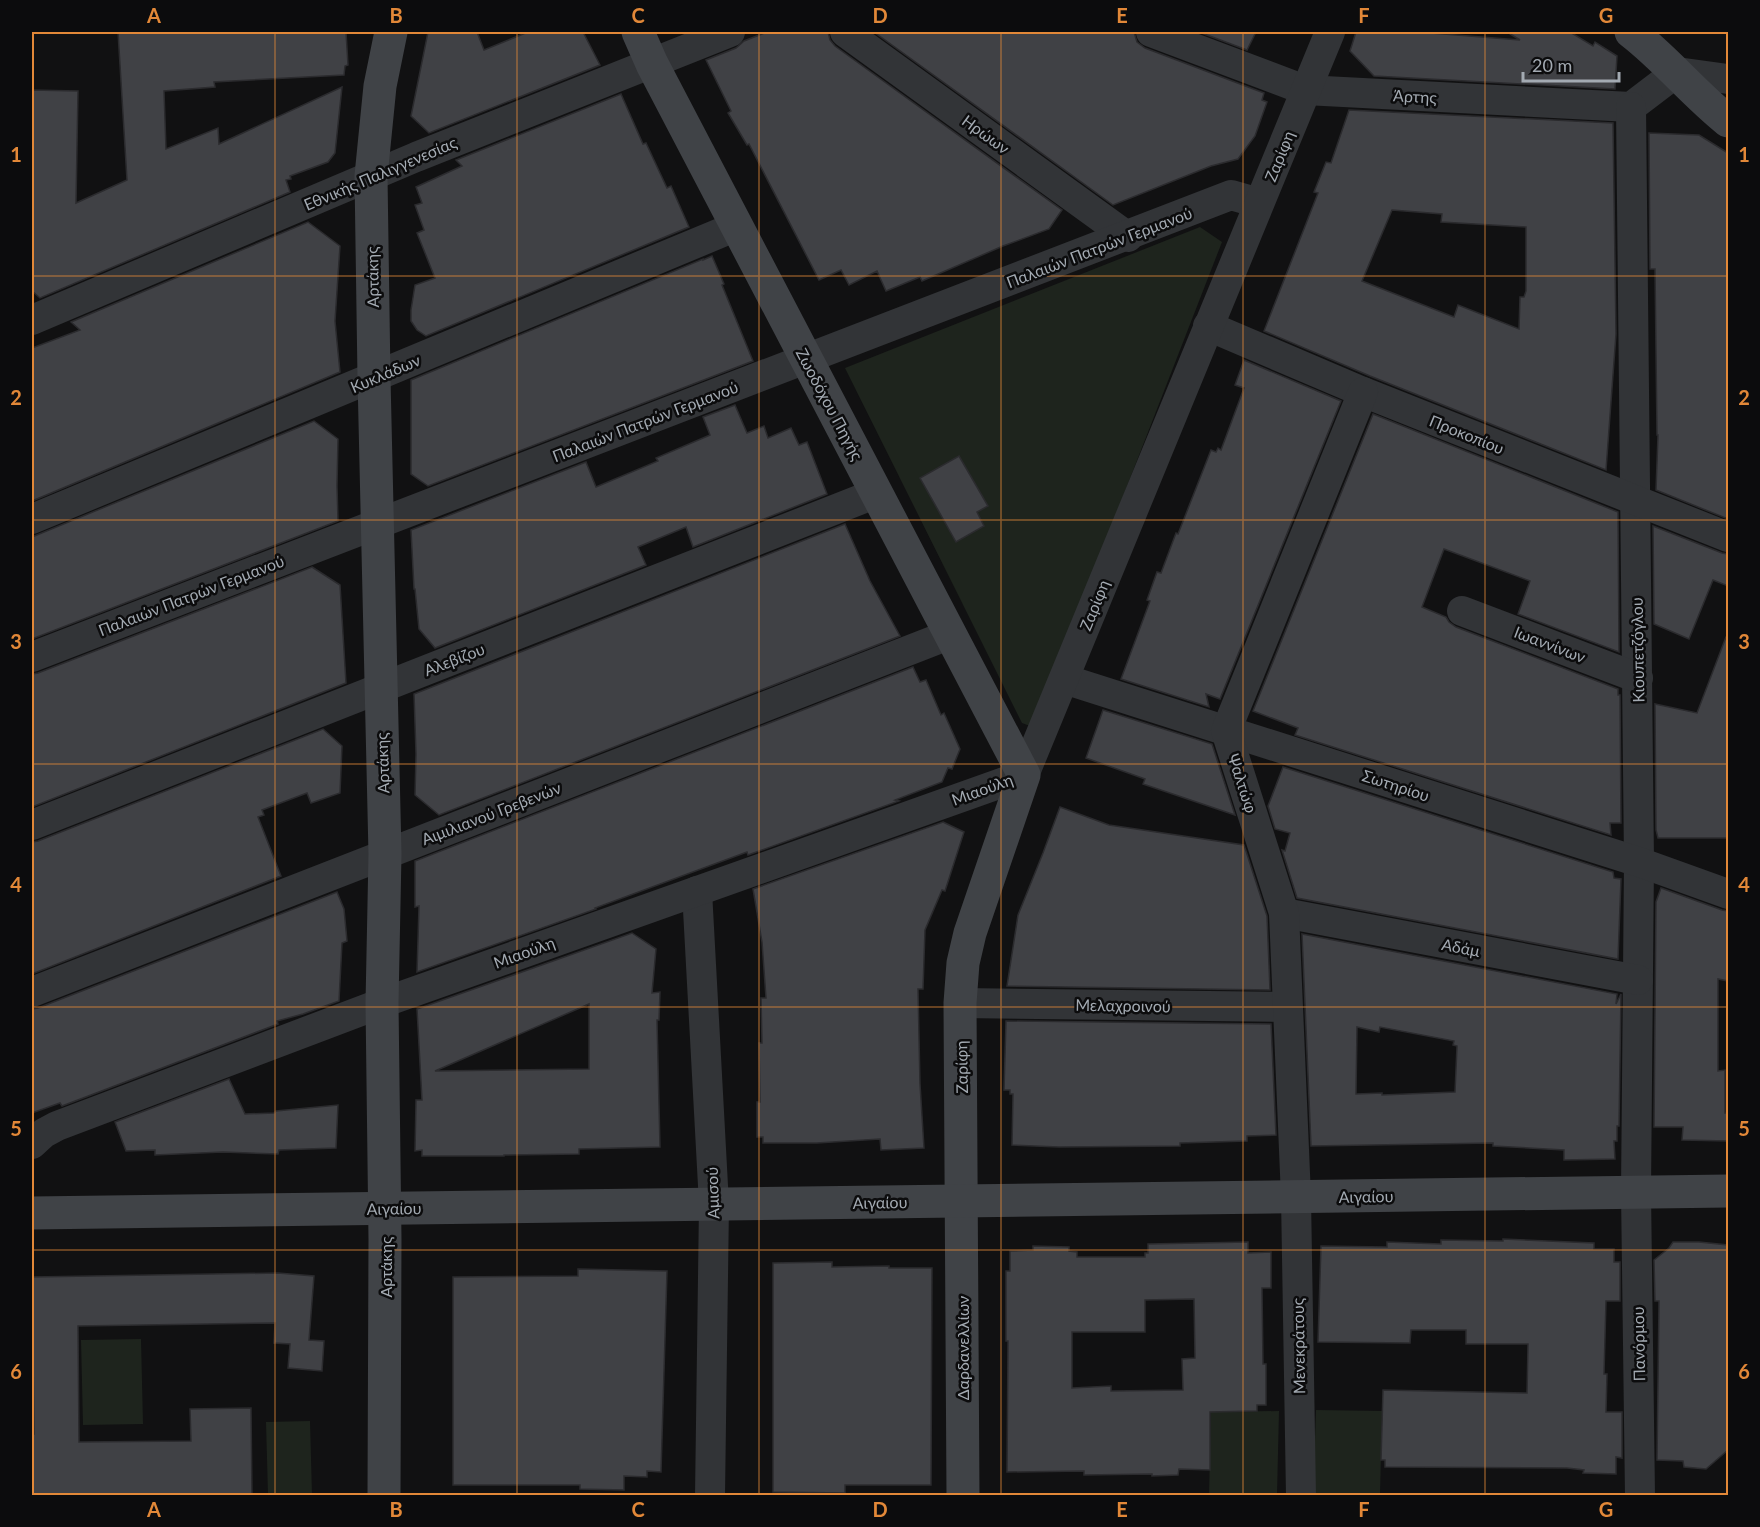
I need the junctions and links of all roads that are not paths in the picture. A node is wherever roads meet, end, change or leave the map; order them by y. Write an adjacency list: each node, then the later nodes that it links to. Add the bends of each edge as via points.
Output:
1 (391, 32): 14 (street, Αρτάκης, via 380,86)
2 (638, 32): 8 (street, Ζωοδόχου Πηγής)
3 (730, 32): 8 (street, Εθνικής Παλιγγενεσίας)
4 (845, 32): 17 (street, Ηρώων)
5 (1151, 32): 11 (street, Άρτης)
6 (1329, 32): 11 (street, Ζαρίφη)
7 (1631, 32): 9 (street)
8 (652, 64): 14 (street, Εθνικής Παλιγγενεσίας); 16 (street, Ζωοδόχου Πηγής)
9 (1677, 72): 10 (street); 12 (street); 13 (street)
10 (1728, 79)
11 (1305, 90): 12 (street, Άρτης); 15 (street, Ζαρίφη)
12 (1631, 107): 24 (street, Κιουπετζόγλου)
13 (1728, 121)
14 (371, 176): 18 (street, Εθνικής Παλιγγενεσίας); 21 (street, Αρτάκης)
15 (1259, 203): 17 (street, Παλαιών Πατρών Γερμανού, via 1231,195); 19 (street, Ζαρίφη)
16 (737, 226): 20 (street, Ζωοδόχου Πηγής); 21 (street, Κυκλάδων)
17 (1128, 237): 20 (street, Παλαιών Πατρών Γερμανού)
18 (32, 320)
19 (1208, 326): 22 (street, Προκοπίου); 32 (street, Ζαρίφη)
20 (807, 358): 23 (street, Ζωοδόχου Πηγής); 26 (street, Παλαιών Πατρών Γερμανού)
21 (374, 378): 25 (street, Κυκλάδων); 26 (street, Αρτάκης)
22 (1363, 392): 24 (street, Προκοπίου); 34 (street, Ψαλτώφ)
23 (877, 493): 29 (street, Ζωοδόχου Πηγής); 33 (street, Αλεβίζου)
24 (1635, 501): 27 (street, Προκοπίου); 31 (street, Κιουπετζόγλου)
25 (32, 519)
26 (377, 524): 30 (street, Παλαιών Πατρών Γερμανού); 33 (street, Αρτάκης)
27 (1728, 537)
28 (1462, 611): 31 (street, Ιωαννίνων)
29 (951, 634): 35 (street, Ζωοδόχου Πηγής); 37 (street, Αιμιλιανού Γρεβενών)
30 (32, 657)
31 (1638, 678): 38 (street, Κιουπετζόγλου)
32 (1064, 679): 34 (street, Σωτηρίου); 35 (street, Ζαρίφη)
33 (380, 688): 36 (street, Αλεβίζου); 37 (street, Αρτάκης)
34 (1226, 731): 38 (street, Σωτηρίου); 41 (street, Ψαλτώφ)
35 (1024, 775): 39 (street, Μιαούλη); 45 (street, Ζαρίφη, via 969,933)
36 (32, 825)
37 (385, 854): 43 (street, Αιμιλιανού Γρεβενών); 44 (street, Αρτάκης)
38 (1639, 862): 40 (street, Σωτηρίου); 42 (street, Κιουπετζόγλου)
39 (697, 891): 44 (street, Μιαούλη); 52 (street, Αμισού)
40 (1728, 894)
41 (1284, 913): 42 (street, Αδάμ); 46 (street, Ψαλτώφ)
42 (1638, 980): 49 (street, Κιουπετζόγλου)
43 (32, 992)
44 (382, 1003): 47 (street, Μιαούλη, via 57,1126); 53 (street, Αρτάκης)
45 (960, 1003): 46 (street, Μελαχροινού); 51 (street, Ζαρίφη)
46 (1287, 1007): 50 (street, Ψαλτώφ)
47 (32, 1144)
48 (1728, 1191): 49 (street, Αιγαίου)
49 (1636, 1192): 50 (street, Αιγαίου); 59 (street, Πανόρμου)
50 (1296, 1197): 51 (street, Αιγαίου); 58 (street, Μενεκράτους)
51 (961, 1201): 52 (street, Αιγαίου); 57 (street, Δαρδανελλίων)
52 (714, 1204): 53 (street, Αιγαίου); 56 (street, Αμισού)
53 (385, 1209): 54 (street, Αιγαίου); 55 (street, Αρτάκης)
54 (34, 1211)
55 (384, 1496)
56 (711, 1496)
57 (963, 1496)
58 (1301, 1496)
59 (1640, 1496)

